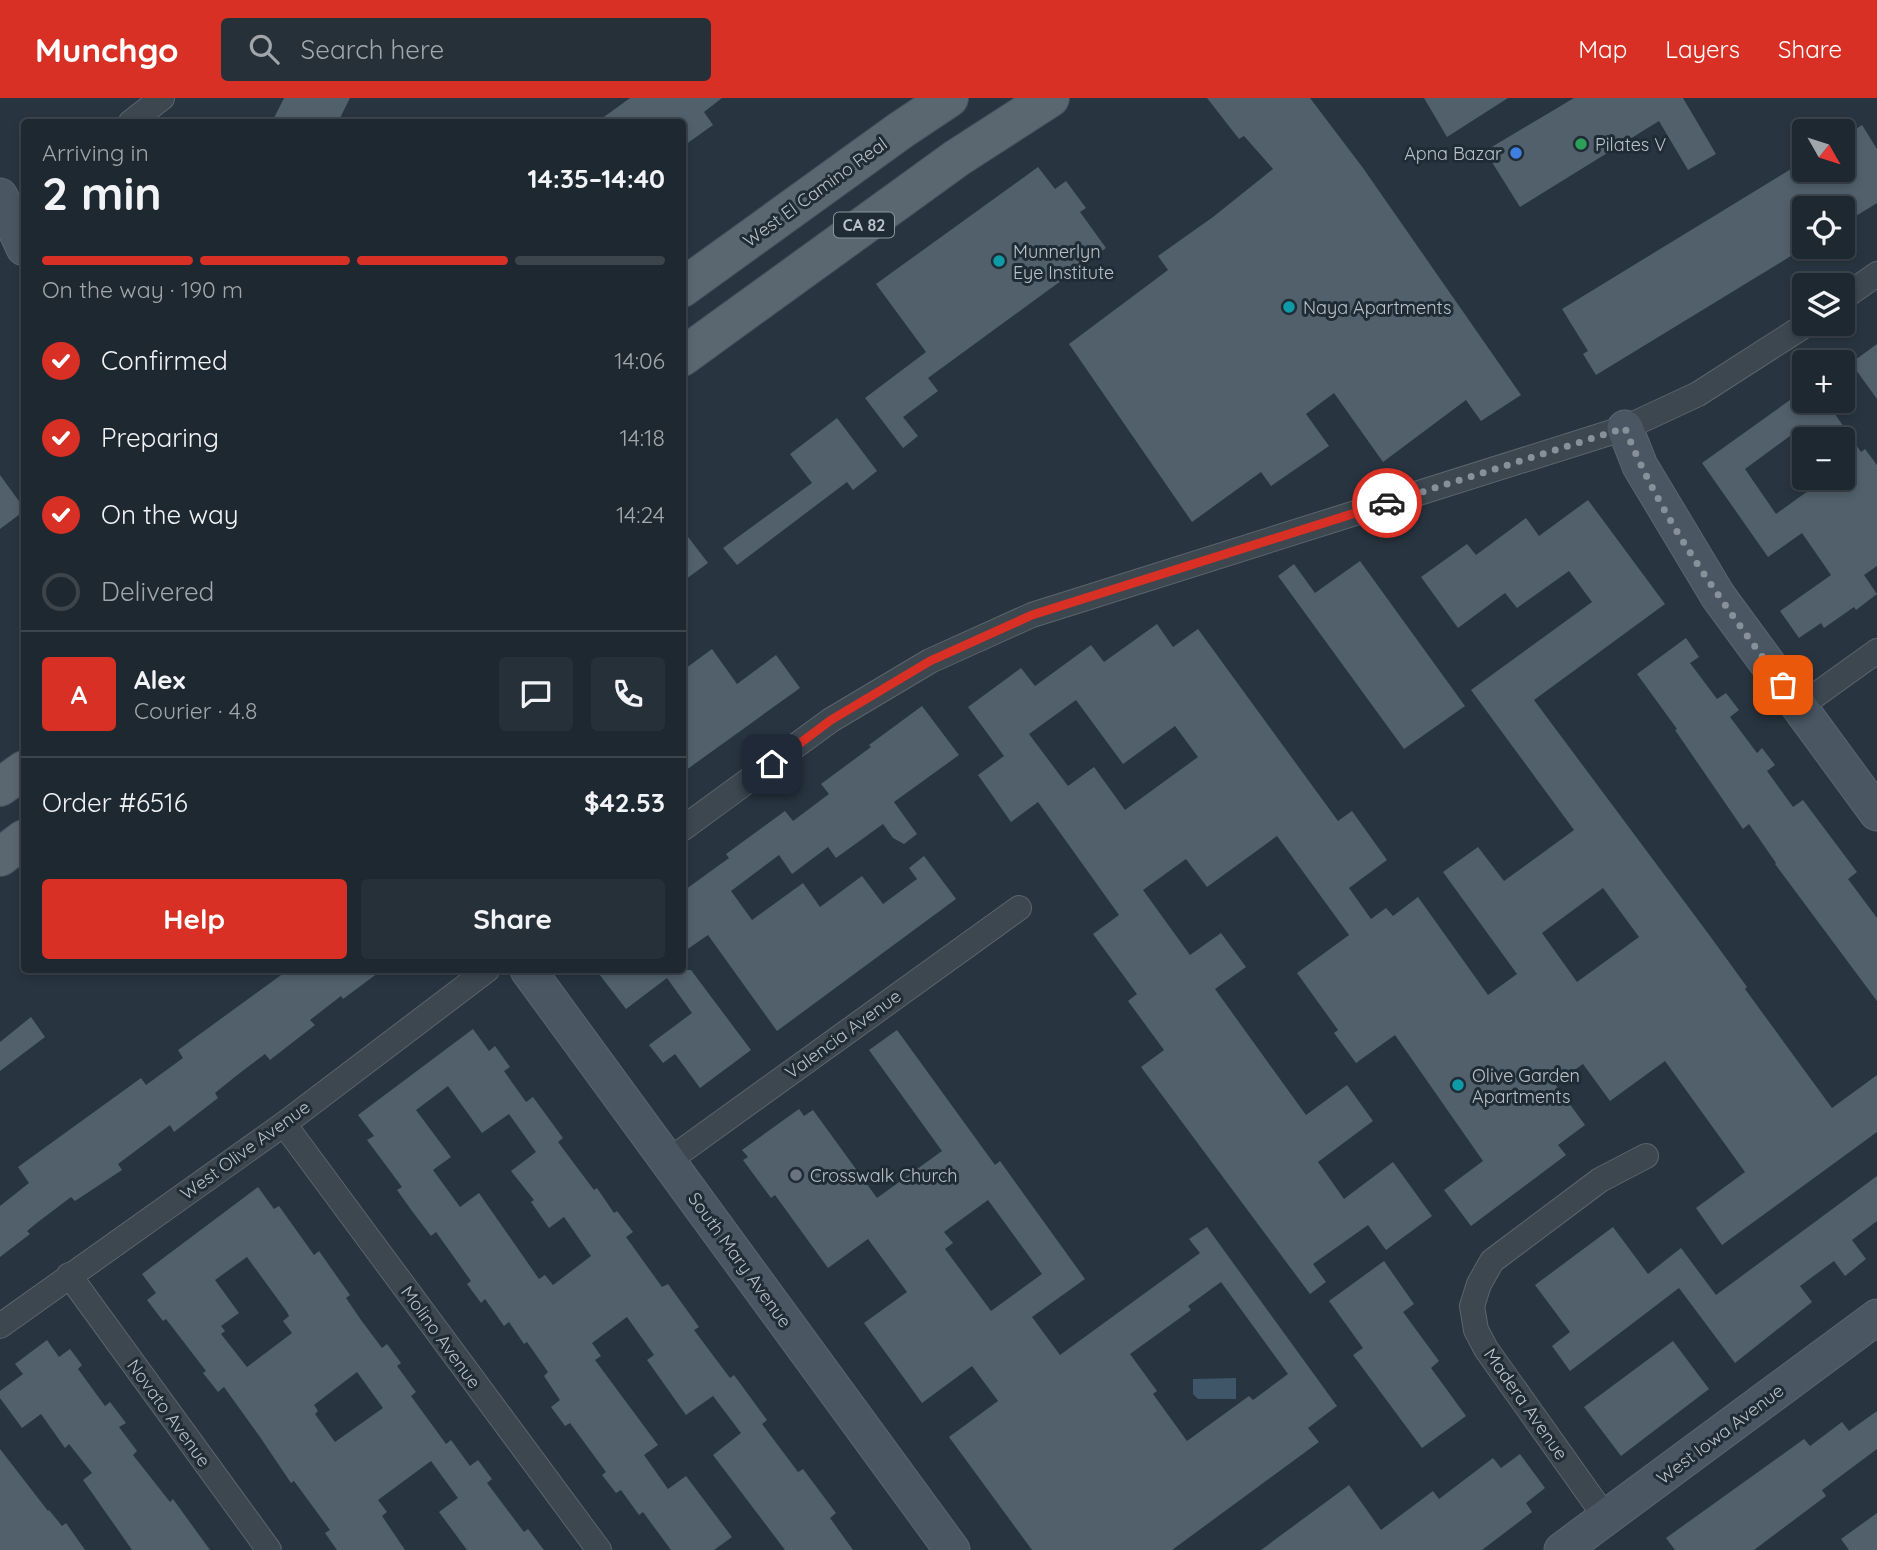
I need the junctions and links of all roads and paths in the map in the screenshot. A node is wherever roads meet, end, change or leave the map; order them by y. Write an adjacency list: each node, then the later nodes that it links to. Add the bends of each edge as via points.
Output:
1 (162, 98): 4 (street)
2 (949, 98): 8 (main road, West El Camino Real)
3 (1050, 98): 11 (main road, CA 82, via 957,158)
4 (135, 119)
5 (8, 209): 6 (street)
6 (21, 241)
7 (1877, 274): 9 (street)
8 (686, 285)
9 (1855, 290)
10 (1792, 334): 12 (street, via 1698,394)
11 (686, 354)
12 (1625, 428): 14 (street, via 1640,466 1718,596); 18 (street, via 1032,615 930,661 831,720)
13 (1877, 651): 14 (street)
14 (1799, 707): 17 (street)
15 (21, 771): 16 (main road)
16 (0, 787)
17 (1877, 813)
18 (686, 826)
19 (21, 841): 20 (main road)
20 (0, 857)
21 (1018, 908): 26 (street, Valencia Avenue)
22 (483, 973): 24 (street, West Olive Avenue)
23 (530, 973): 26 (street, South Mary Avenue)
24 (284, 1124): 27 (street, West Olive Avenue); 32 (street, Molino Avenue)
25 (1646, 1156): 30 (street, Madera Avenue, via 1600,1180 1492,1261 1472,1306 1476,1330 1486,1349)
26 (668, 1161): 33 (street, South Mary Avenue)
27 (69, 1275): 29 (street, West Olive Avenue); 31 (street, Novato Avenue)
28 (1877, 1317): 30 (street, West Iowa Avenue)
29 (0, 1326)
30 (1606, 1518): 34 (street, West Iowa Avenue)
31 (269, 1550)
32 (598, 1550)
33 (952, 1550)
34 (1562, 1550)

